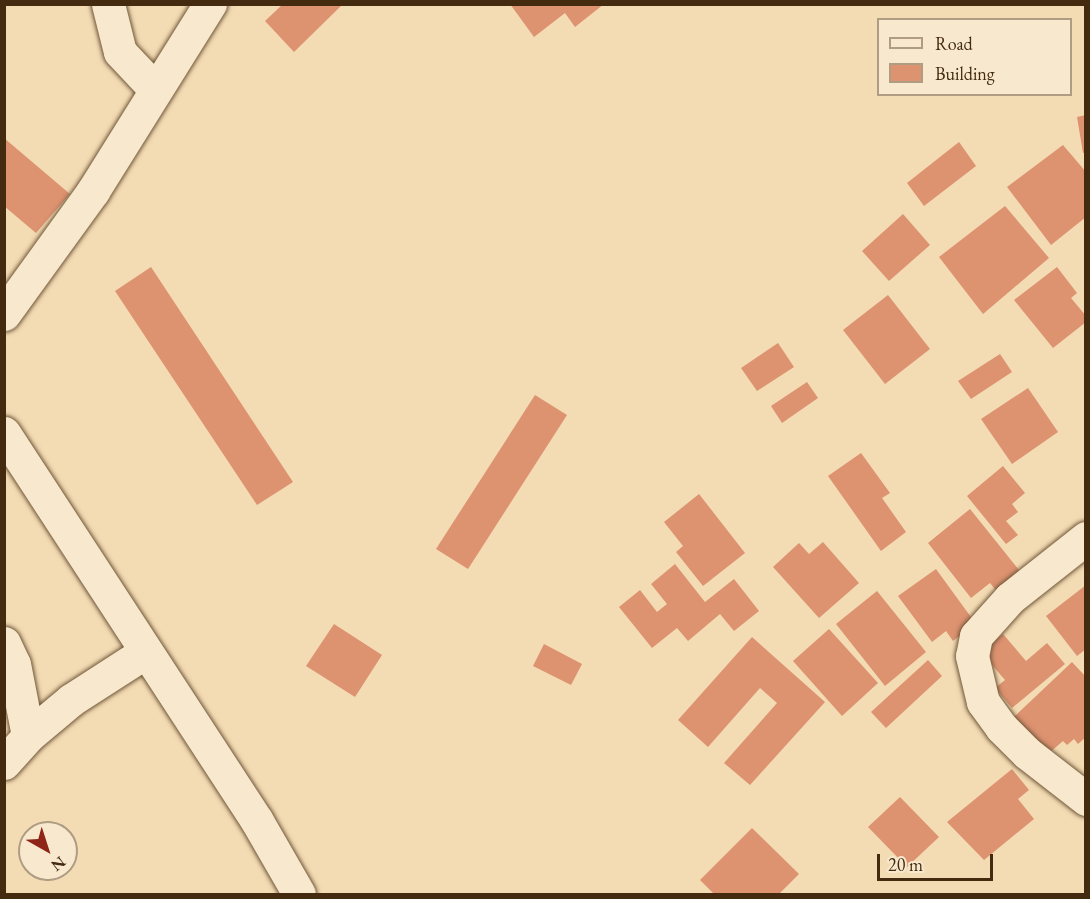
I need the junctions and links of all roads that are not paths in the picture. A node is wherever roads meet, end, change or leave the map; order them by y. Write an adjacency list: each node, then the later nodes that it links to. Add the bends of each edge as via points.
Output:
1 (108, 4): 3 (street, via 120,52)
2 (210, 4): 3 (street)
3 (155, 89): 4 (street, via 93,191)
4 (4, 314)
5 (4, 433): 8 (street)
6 (1086, 538): 11 (street, via 996,612 976,636 972,656 983,702 1001,727 1027,753)
7 (4, 643): 9 (street, via 14,664)
8 (144, 653): 9 (street, via 70,700); 12 (street, via 257,821)
9 (28, 736): 10 (street)
10 (4, 763)
11 (1086, 799)
12 (299, 894)

